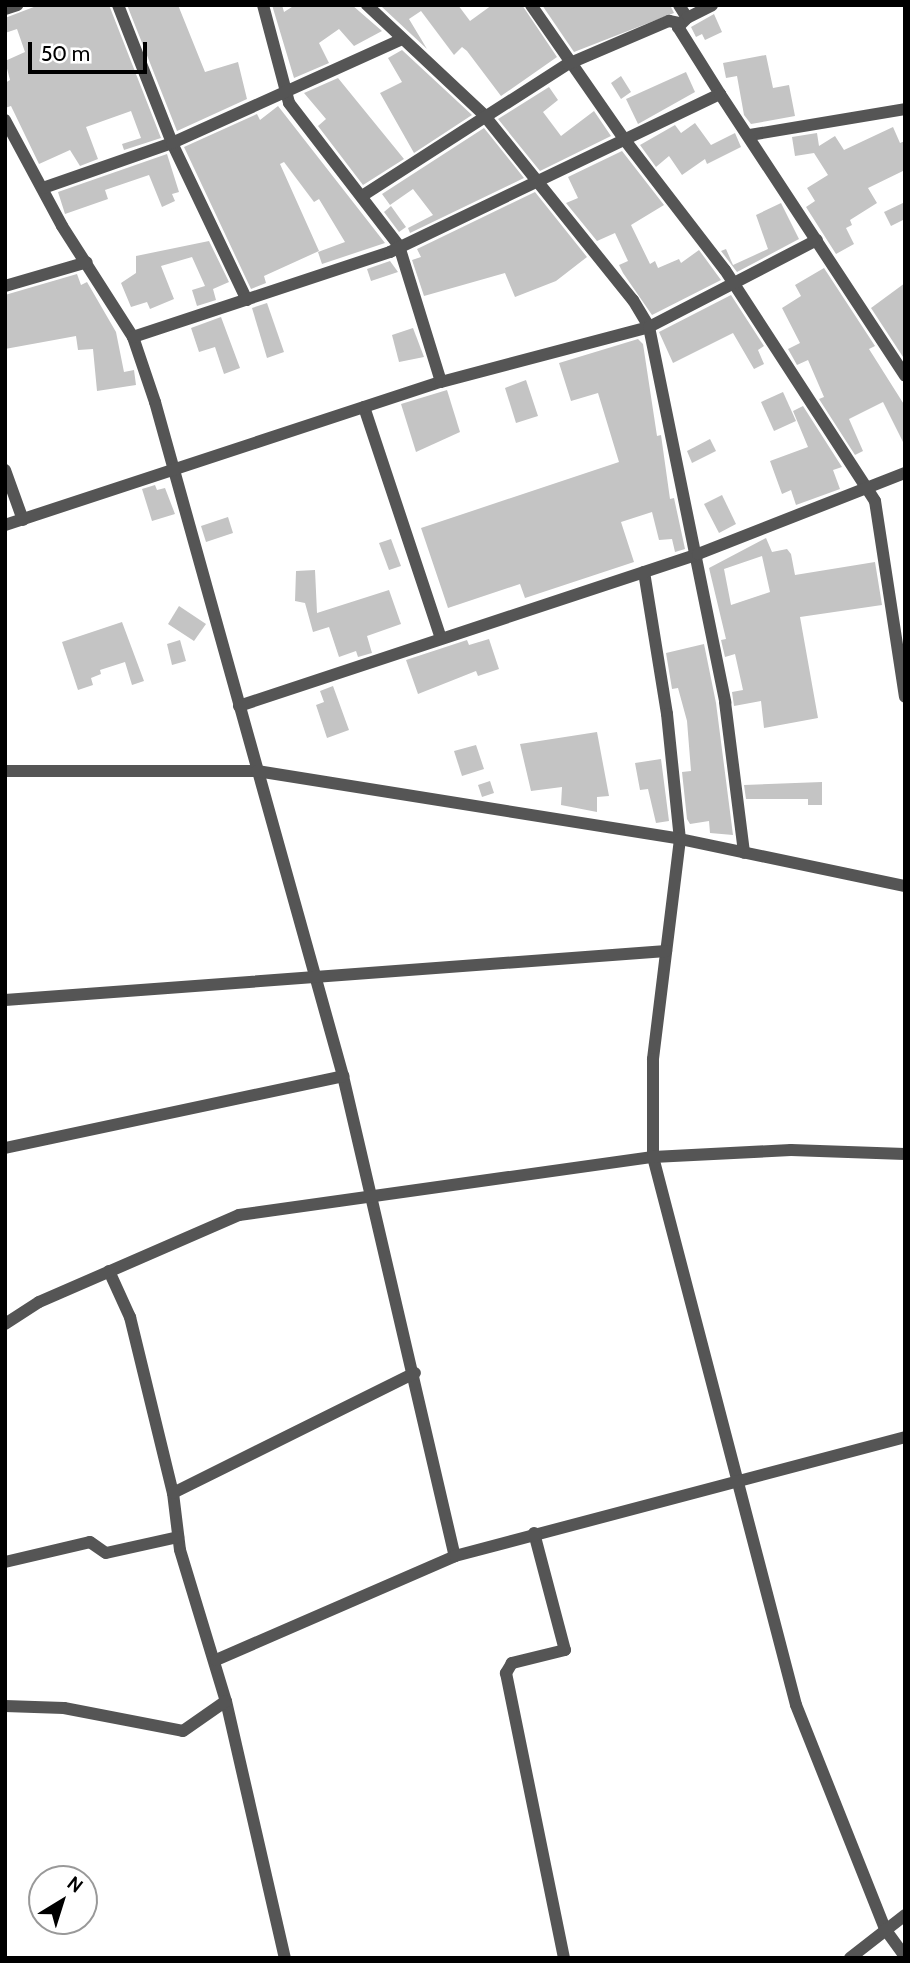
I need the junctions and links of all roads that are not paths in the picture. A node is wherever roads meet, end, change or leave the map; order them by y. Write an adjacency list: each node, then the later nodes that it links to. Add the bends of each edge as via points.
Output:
1 (17, 5): 8 (street)
2 (118, 5): 19 (street)
3 (263, 5): 12 (street)
4 (531, 5): 11 (street)
5 (679, 5): 9 (street)
6 (712, 5): 9 (street)
7 (371, 7): 10 (street)
8 (5, 9)
9 (683, 21): 11 (street, via 669,21); 13 (street)
10 (400, 40): 12 (street); 15 (street)
11 (568, 64): 15 (street); 18 (street)
12 (284, 93): 19 (street); 22 (street)
13 (720, 94): 17 (street); 18 (street)
14 (905, 110): 17 (street)
15 (484, 115): 20 (street); 22 (street)
16 (5, 120): 21 (street)
17 (750, 135): 23 (street)
18 (624, 139): 20 (street); 26 (street)
19 (172, 143): 21 (street); 28 (street)
20 (538, 180): 24 (street); 29 (street, via 633,300)
21 (43, 188): 25 (street)
22 (362, 197): 24 (street)
23 (817, 240): 26 (street); 31 (street)
24 (399, 246): 28 (street); 32 (street)
25 (87, 262): 27 (street); 30 (street)
26 (733, 282): 29 (street); 37 (street)
27 (5, 286)
28 (247, 300): 30 (street)
29 (649, 327): 32 (street); 40 (street)
30 (133, 337): 34 (street)
31 (905, 376)
32 (441, 382): 33 (street)
33 (365, 407): 34 (street); 42 (street)
34 (174, 468): 38 (street); 44 (street)
35 (5, 470): 38 (street)
36 (905, 473): 37 (street)
37 (869, 489): 40 (street); 43 (street, via 875,500)
38 (23, 520): 39 (street)
39 (5, 525)
40 (698, 554): 41 (street); 48 (street, via 727,716)
41 (643, 572): 42 (street); 47 (street, via 667,714)
42 (441, 639): 44 (street)
43 (905, 697)
44 (239, 706): 46 (street)
45 (5, 771): 46 (street)
46 (257, 771): 47 (street); 51 (street)
47 (680, 839): 48 (street); 50 (street)
48 (744, 853): 49 (street)
49 (905, 886)
50 (666, 951): 51 (street); 56 (street, via 653,1059)
51 (313, 978): 52 (street); 53 (street)
52 (5, 1000)
53 (343, 1076): 54 (street); 57 (street)
54 (5, 1148)
55 (905, 1154): 56 (street, via 791,1150)
56 (653, 1157): 57 (street); 62 (street)
57 (369, 1196): 58 (street, via 239,1215); 60 (street)
58 (109, 1270): 59 (street); 63 (street, via 130,1317)
59 (5, 1324)
60 (415, 1373): 63 (street); 66 (street)
61 (905, 1437): 62 (street)
62 (736, 1480): 64 (street); 72 (street, via 796,1705)
63 (173, 1493): 65 (street)
64 (534, 1533): 66 (street); 75 (street, via 565,1650 512,1663 506,1673)
65 (178, 1537): 67 (street, via 106,1553 90,1542); 68 (street)
66 (455, 1556): 68 (street)
67 (5, 1563)
68 (216, 1660): 69 (street)
69 (226, 1700): 70 (street, via 183,1731 64,1708); 74 (street)
70 (5, 1706)
71 (905, 1915): 72 (street)
72 (885, 1929): 73 (street); 76 (street)
73 (905, 1957)
74 (285, 1958)
75 (564, 1958)
76 (850, 1958)

